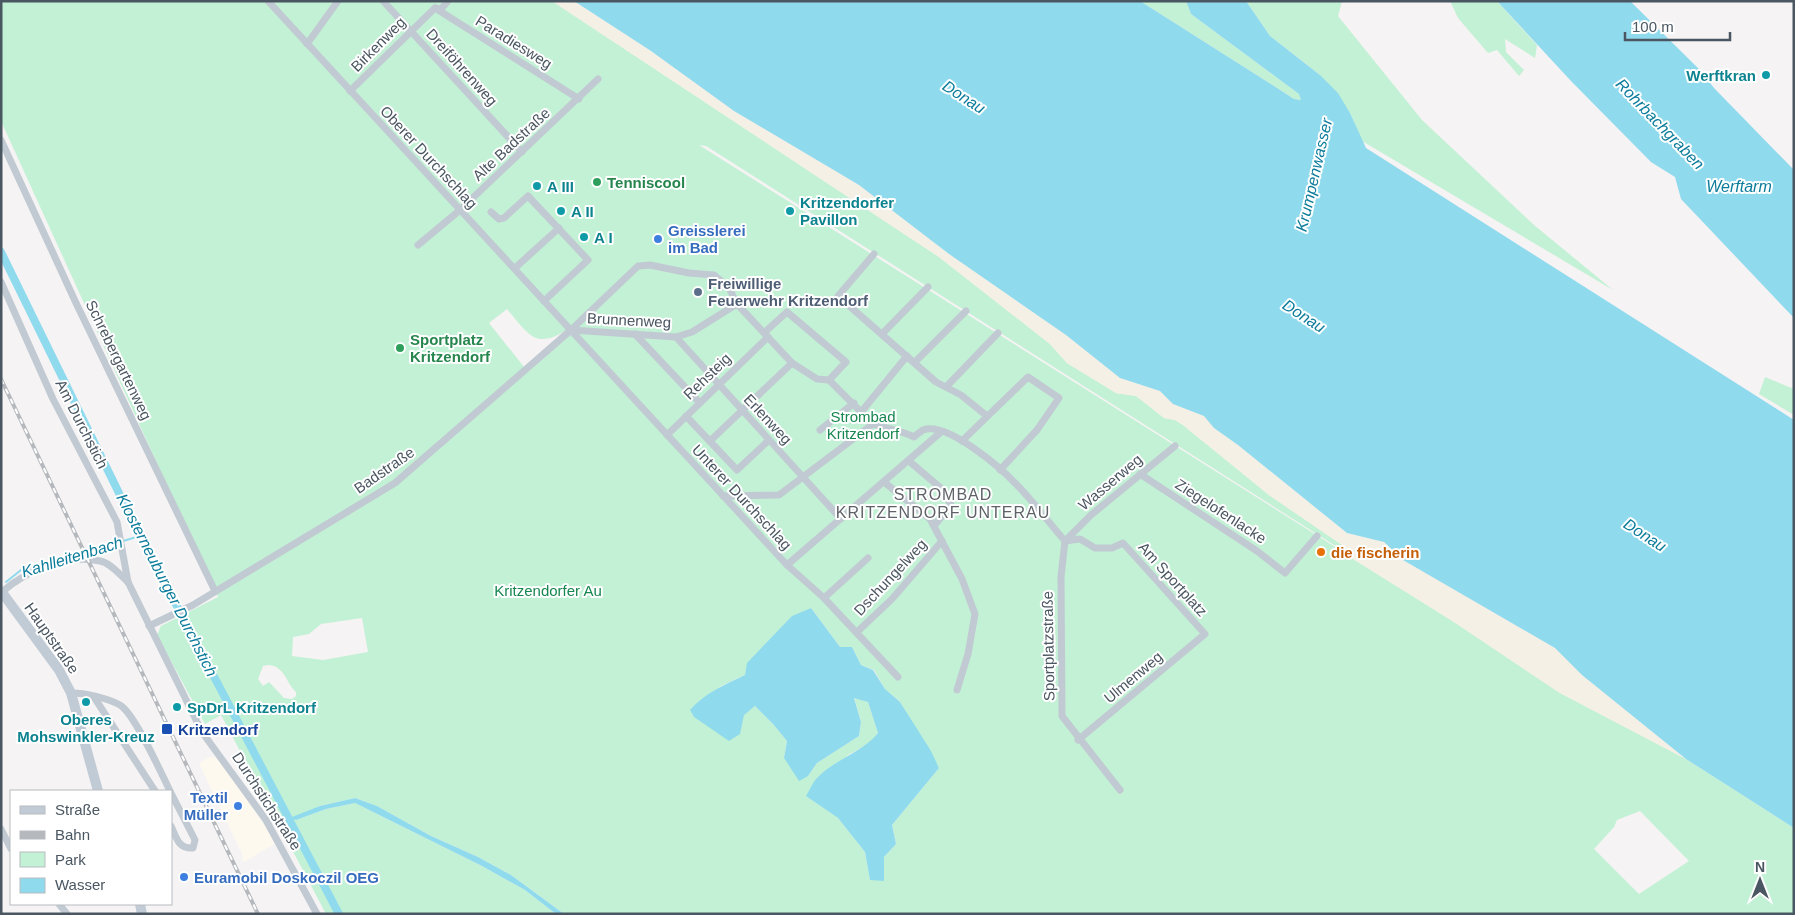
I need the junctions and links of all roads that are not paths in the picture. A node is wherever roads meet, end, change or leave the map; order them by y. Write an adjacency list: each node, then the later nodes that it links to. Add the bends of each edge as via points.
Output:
1 (268, 1): 7 (street, Oberer Durchschlag)
2 (338, 1): 7 (street)
3 (383, 1): 6 (street, Dreiföhrenweg)
4 (448, 1): 5 (street, Birkenweg, via 441,9)
5 (435, 8): 6 (street, Birkenweg); 10 (street, Paradiesweg)
6 (411, 32): 9 (street, Birkenweg); 12 (street, Dreiföhrenweg)
7 (307, 44): 9 (street, Oberer Durchschlag)
8 (598, 79): 10 (street, Alte Badstraße)
9 (350, 91): 13 (street, Oberer Durchschlag)
10 (579, 99): 12 (street, Alte Badstraße)
11 (1, 140): 64 (street, Schrebergartenweg)
12 (522, 152): 13 (street, Alte Badstraße)
13 (460, 210): 16 (street, Alte Badstraße); 18 (street, Oberer Durchschlag)
14 (491, 212): 15 (street, via 499,219 504,218 528,196)
15 (559, 228): 18 (street); 21 (street, via 588,260)
16 (418, 245)
17 (874, 254): 27 (street, via 838,296)
18 (515, 268): 21 (street, Oberer Durchschlag)
19 (1, 282): 63 (street, Am Durchstich, via 53,399 117,522)
20 (928, 287): 27 (street)
21 (544, 301): 24 (street, Oberer Durchschlag)
22 (737, 304): 24 (street, Badstraße, via 729,288 714,275 638,266); 28 (street); 29 (street, Brunnenweg, via 692,332)
23 (966, 312): 31 (street)
24 (571, 330): 26 (street, Brunnenweg); 45 (street, Unterer Durchschlag); 64 (street, Badstraße, via 395,483)
25 (998, 333): 35 (street)
26 (635, 334): 29 (street, Brunnenweg); 36 (street)
27 (882, 334): 30 (street)
28 (766, 335): 32 (street); 33 (street, Rehsteig, via 787,312 846,362); 34 (street, Rehsteig)
29 (676, 337): 34 (street, Erlenweg)
30 (907, 356): 31 (street); 38 (street)
31 (915, 362): 35 (street, via 936,382)
32 (792, 363): 33 (street, via 816,379); 39 (street)
33 (829, 380): 37 (street)
34 (718, 385): 36 (street, Rehsteig); 39 (street, Erlenweg)
35 (947, 386): 41 (street)
36 (699, 402): 40 (street, Rehsteig)
37 (854, 403): 38 (street); 43 (street)
38 (862, 411): 42 (street)
39 (743, 412): 46 (street, Erlenweg); 47 (street)
40 (686, 416): 45 (street, Rehsteig); 47 (street)
41 (987, 416): 48 (street); 51 (street, via 1028,376 1059,398 1037,430)
42 (873, 424): 44 (street, via 901,430 914,437 922,430); 53 (street)
43 (820, 430)
44 (941, 432): 48 (street); 50 (street)
45 (667, 435): 55 (street, Unterer Durchschlag)
46 (769, 440): 47 (street, via 737,470); 53 (street, Erlenweg)
47 (710, 441)
48 (962, 441): 51 (street)
49 (1175, 446): 52 (street, Wasserweg)
50 (909, 461): 54 (street); 57 (street, via 943,490 950,505)
51 (1000, 470): 60 (street)
52 (1140, 474): 58 (street, Ziegelofenlacke, via 1257,550 1285,573); 60 (street, Wasserweg)
53 (803, 477): 55 (street, via 779,495); 56 (street, Erlenweg)
54 (884, 482): 56 (street); 57 (street, via 930,519)
55 (723, 496): 62 (street, Unterer Durchschlag)
56 (840, 519): 62 (street)
57 (934, 526): 59 (street)
58 (1317, 536)
59 (942, 541): 68 (street, Dschungelweg, via 892,599); 71 (street, via 962,579 975,614)
60 (1065, 541): 69 (street, Am Sportplatz, via 1080,539 1095,548 1112,548 1123,543); 74 (street, Sportplatzstraße, via 1061,577 1062,716)
61 (868, 558): 66 (street)
62 (787, 565): 66 (street, Unterer Durchschlag)
63 (128, 582): 65 (street, via 107,563 72,561 28,573); 67 (street, Durchstichstraße)
64 (215, 591): 67 (street, Badstraße)
65 (2, 592): 72 (main road, Hauptstraße)
66 (824, 598): 68 (street, Unterer Durchschlag)
67 (149, 626): 83 (street, Durchstichstraße, via 202,732 266,820)
68 (857, 632): 70 (street, Unterer Durchschlag)
69 (1205, 634): 74 (street, Ulmenweg)
70 (898, 677)
71 (958, 690)
72 (72, 693): 73 (street); 75 (main road, Hauptstraße)
73 (94, 696): 76 (street); 77 (street, via 120,706 131,719)
74 (1078, 740): 78 (street, Sportplatzstraße)
75 (98, 790)
76 (154, 790)
77 (170, 790)
78 (1120, 790)
79 (172, 794): 80 (street, via 194,840 193,848 180,846)
80 (172, 828)
81 (1, 829): 82 (street)
82 (10, 847)
83 (317, 914)

